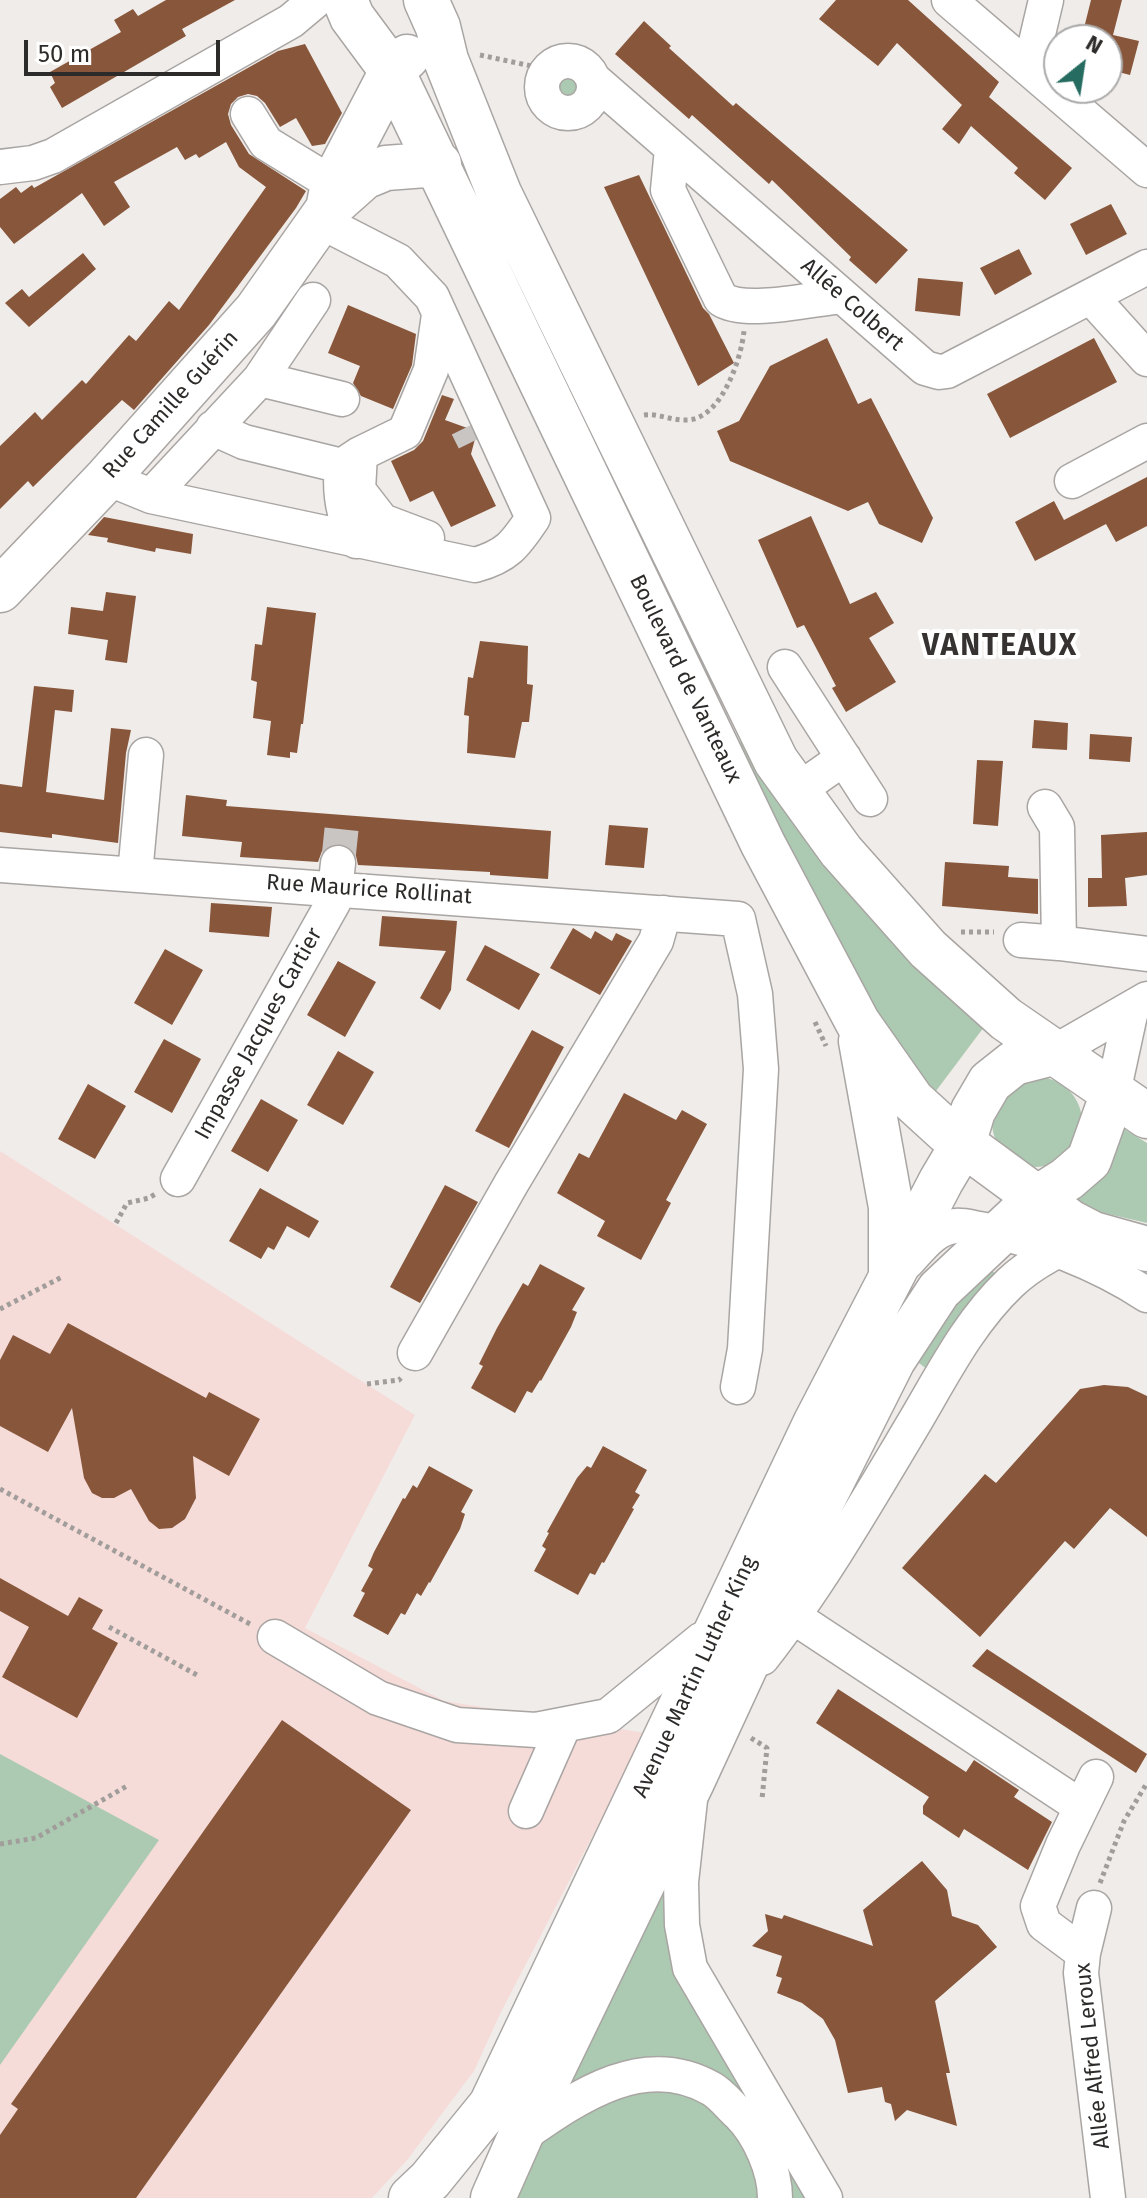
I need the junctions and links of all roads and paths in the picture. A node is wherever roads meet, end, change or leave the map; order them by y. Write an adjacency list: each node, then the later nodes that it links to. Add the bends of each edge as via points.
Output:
1 (316, 0): 12 (street, via 291,21 53,156)
2 (345, 0): 5 (main road, Boulevard de Vanteaux, via 352,17)
3 (949, 0): 7 (street)
4 (1046, 0): 7 (street)
5 (424, 29): 11 (main road, Boulevard de Vanteaux); 14 (main road, Rue Camille Guérin); 38 (main road, Boulevard de Vanteaux, via 446,60 499,193 776,761)
6 (475, 64): 8 (path, via 471,53)
7 (1030, 68): 13 (street)
8 (550, 70): 10 (street, Allée Colbert, via 543,82 550,105 574,113 593,96 593,79)
9 (248, 114): 14 (street, via 266,143)
10 (672, 149): 16 (street, Allée Colbert); 19 (street, via 668,190 721,299)
11 (439, 164): 14 (main road, Rue Camille Guérin, via 386,168 364,177); 51 (main road, Boulevard de Vanteaux, via 763,844)
12 (0, 167)
13 (1147, 170)
14 (327, 205): 20 (street, via 398,261 432,297); 30 (main road, Rue Camille Guérin, via 256,311)
15 (1147, 267): 17 (street, Allée Colbert)
16 (841, 296): 17 (street, Allée Colbert, via 925,368 939,372); 19 (street)
17 (1091, 297): 21 (street)
18 (313, 300): 24 (street)
19 (747, 307): 26 (path, via 743,343 724,393 709,413 688,420)
20 (439, 314): 22 (street); 23 (street)
21 (1147, 359)
22 (431, 370): 23 (street); 29 (street, via 405,432)
23 (467, 377): 29 (street, via 460,411 508,512 498,541 475,551 459,550 382,521 358,490); 33 (street, via 533,518 517,542 499,558 475,565)
24 (260, 379): 25 (street); 27 (street)
25 (342, 399)
26 (635, 415)
27 (213, 428): 29 (street, via 244,442); 32 (street)
28 (1147, 441): 31 (street)
29 (351, 460): 33 (street, via 339,489)
30 (107, 478): 32 (street); 34 (main road, Rue Camille Guérin)
31 (1072, 481)
32 (151, 496): 33 (street)
33 (356, 541)
34 (0, 590)
35 (785, 667): 37 (street)
36 (146, 755): 42 (street)
37 (844, 758): 38 (street); 39 (street)
38 (797, 791): 52 (main road, Boulevard de Vanteaux, via 841,851 928,949)
39 (870, 799)
40 (1045, 807): 47 (street, via 1057,827)
41 (0, 865): 42 (street, Rue Maurice Rollinat)
42 (135, 874): 43 (street, Rue Maurice Rollinat)
43 (336, 876): 44 (street, Rue Maurice Rollinat); 56 (street, Impasse Jacques Cartier, via 334,901)
44 (664, 913): 67 (street, via 656,941); 68 (street, Rue Maurice Rollinat, via 738,919 755,994 761,1069 745,1349)
45 (1021, 940): 46 (path, via 1017,933 952,934); 47 (street)
46 (962, 943)
47 (1059, 943): 48 (street)
48 (1147, 954)
49 (1139, 1004): 52 (street); 54 (street)
50 (814, 1019): 53 (path)
51 (858, 1023): 55 (main road, Boulevard de Vanteaux, via 912,1100); 64 (main road, via 891,1207)
52 (1053, 1053): 54 (main road, Boulevard de Vanteaux); 55 (main road, via 1014,1063 990,1082 973,1111)
53 (832, 1058)
54 (1130, 1105): 57 (main road, via 1089,1160)
55 (963, 1144): 57 (main road, Boulevard de Vanteaux); 64 (main road, Avenue Martin Luther King)
56 (178, 1179): 58 (path, via 149,1198 127,1203)
57 (1037, 1198): 59 (main road, Avenue Martin Luther King); 60 (main road, Boulevard de Vanteaux)
58 (116, 1223)
59 (1003, 1233): 62 (street); 64 (street, via 955,1226 932,1235); 70 (main road, Avenue Martin Luther King, via 939,1290 906,1339)
60 (1093, 1234): 61 (main road, Boulevard de Vanteaux); 62 (street)
61 (1147, 1249)
62 (1054, 1251): 65 (street, via 1121,1278); 71 (street, via 1012,1281 979,1315)
63 (64, 1276): 66 (path)
64 (892, 1279): 73 (main road, Avenue Martin Luther King, via 815,1424)
65 (1147, 1295)
66 (0, 1309)
67 (415, 1353)
68 (738, 1387)
69 (0, 1489): 74 (path)
70 (819, 1507): 71 (street); 76 (main road, Avenue Martin Luther King)
71 (794, 1617): 76 (street); 86 (street, via 1088,1792 1038,1906 1044,1924)
72 (109, 1627): 75 (path)
73 (715, 1634): 77 (street, via 608,1716); 88 (main road, Avenue Martin Luther King, via 491,2105)
74 (275, 1637): 77 (street, via 378,1698 457,1725 536,1730)
75 (197, 1675)
76 (734, 1693): 79 (main road, Avenue Martin Luther King)
77 (564, 1725): 83 (street)
78 (751, 1738): 82 (path, via 767,1748)
79 (692, 1782): 87 (main road, Avenue Martin Luther King); 91 (street, via 681,1882 690,1968)
80 (1147, 1783): 85 (path, via 1124,1821)
81 (127, 1786): 84 (path, via 36,1838)
82 (762, 1799)
83 (526, 1811)
84 (0, 1844)
85 (1094, 1908): 86 (street, Allée Alfred Leroux)
86 (1083, 1953): 92 (street, Allée Alfred Leroux, via 1081,1973)
87 (520, 2137): 89 (main road, Avenue Martin Luther King); 90 (street, via 573,2101 621,2079 666,2072 713,2089 743,2119 762,2147)
88 (411, 2198)
89 (493, 2198)
90 (775, 2198)
91 (825, 2198)
92 (1108, 2198)

